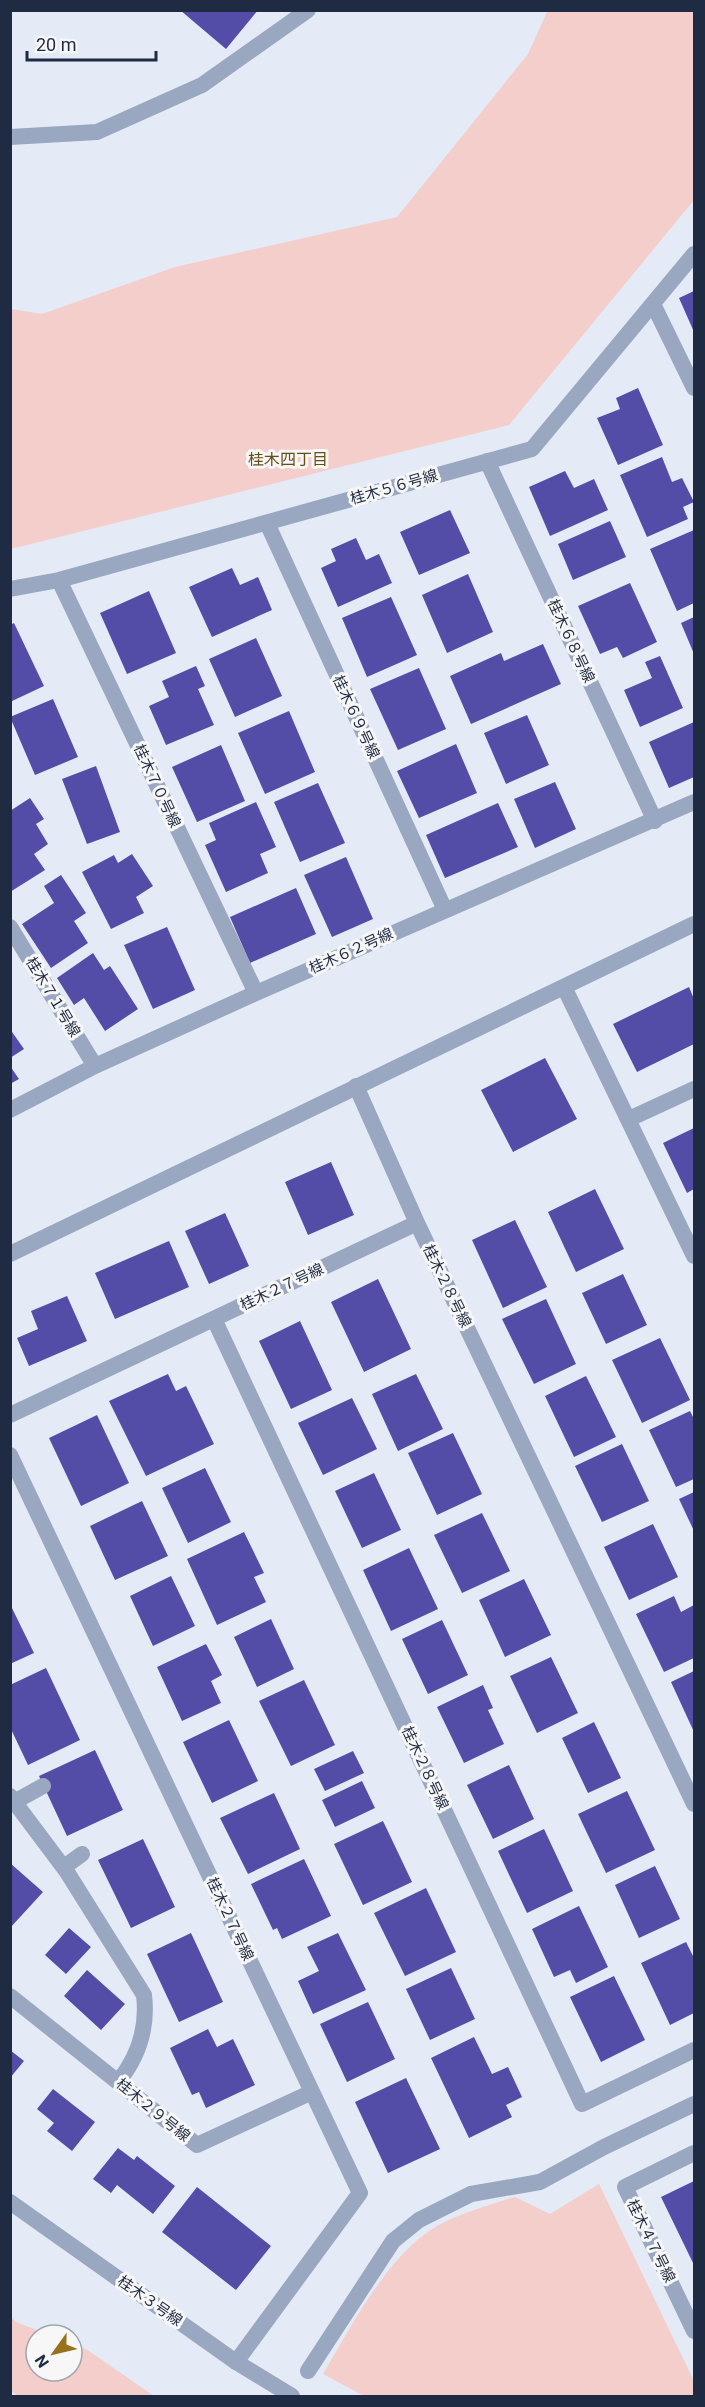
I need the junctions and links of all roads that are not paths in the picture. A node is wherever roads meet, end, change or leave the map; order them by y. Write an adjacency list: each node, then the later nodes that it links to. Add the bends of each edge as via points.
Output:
1 (308, 10): 2 (street, via 202,85 97,132)
2 (10, 137)
3 (694, 254): 4 (street, 桂木５６号線)
4 (654, 306): 5 (street); 6 (street, 桂木５６号線, via 532,449)
5 (694, 388)
6 (487, 461): 7 (street, 桂木５６号線); 11 (street, 桂木６８号線)
7 (267, 523): 8 (street, 桂木５６号線); 12 (street, 桂木６９号線)
8 (59, 580): 9 (street, 桂木５６号線); 16 (street, 桂木７０号線)
9 (10, 589)
10 (694, 802): 11 (street, 桂木６２号線)
11 (655, 821): 12 (street, 桂木６２号線)
12 (444, 910): 16 (street, 桂木６２号線)
13 (694, 924): 15 (street)
14 (10, 927): 17 (street, 桂木７１号線)
15 (565, 988): 18 (street); 21 (street)
16 (256, 993): 17 (street, 桂木６２号線)
17 (95, 1066): 20 (street, 桂木６２号線)
18 (356, 1086): 22 (street); 23 (street)
19 (694, 1089): 21 (street)
20 (10, 1110)
21 (629, 1119): 24 (street)
22 (417, 1223): 25 (street, 桂木２７号線); 30 (street, 桂木２８号線)
23 (10, 1254)
24 (694, 1256)
25 (214, 1319): 26 (street, 桂木２７号線); 34 (street, 桂木２８号線, via 582,2104)
26 (10, 1415)
27 (10, 1455): 36 (street, 桂木２７号線)
28 (44, 1786): 29 (street)
29 (13, 1799): 32 (street)
30 (694, 1804)
31 (82, 1854): 32 (street)
32 (64, 1868): 35 (street, via 144,1995 147,2017 153,2026)
33 (10, 1996): 35 (street, 桂木２９号線)
34 (694, 2050)
35 (118, 2082): 36 (street, 桂木２９号線, via 197,2145)
36 (312, 2092): 41 (street, 桂木２７号線, via 360,2193)
37 (694, 2104): 42 (street, via 540,2182 471,2194 419,2220 393,2241)
38 (694, 2154): 40 (street, 桂木４７号線, via 625,2187)
39 (10, 2202): 41 (street, 桂木３号線)
40 (694, 2331)
41 (236, 2362): 43 (street, 桂木３号線)
42 (308, 2371)
43 (292, 2397)

